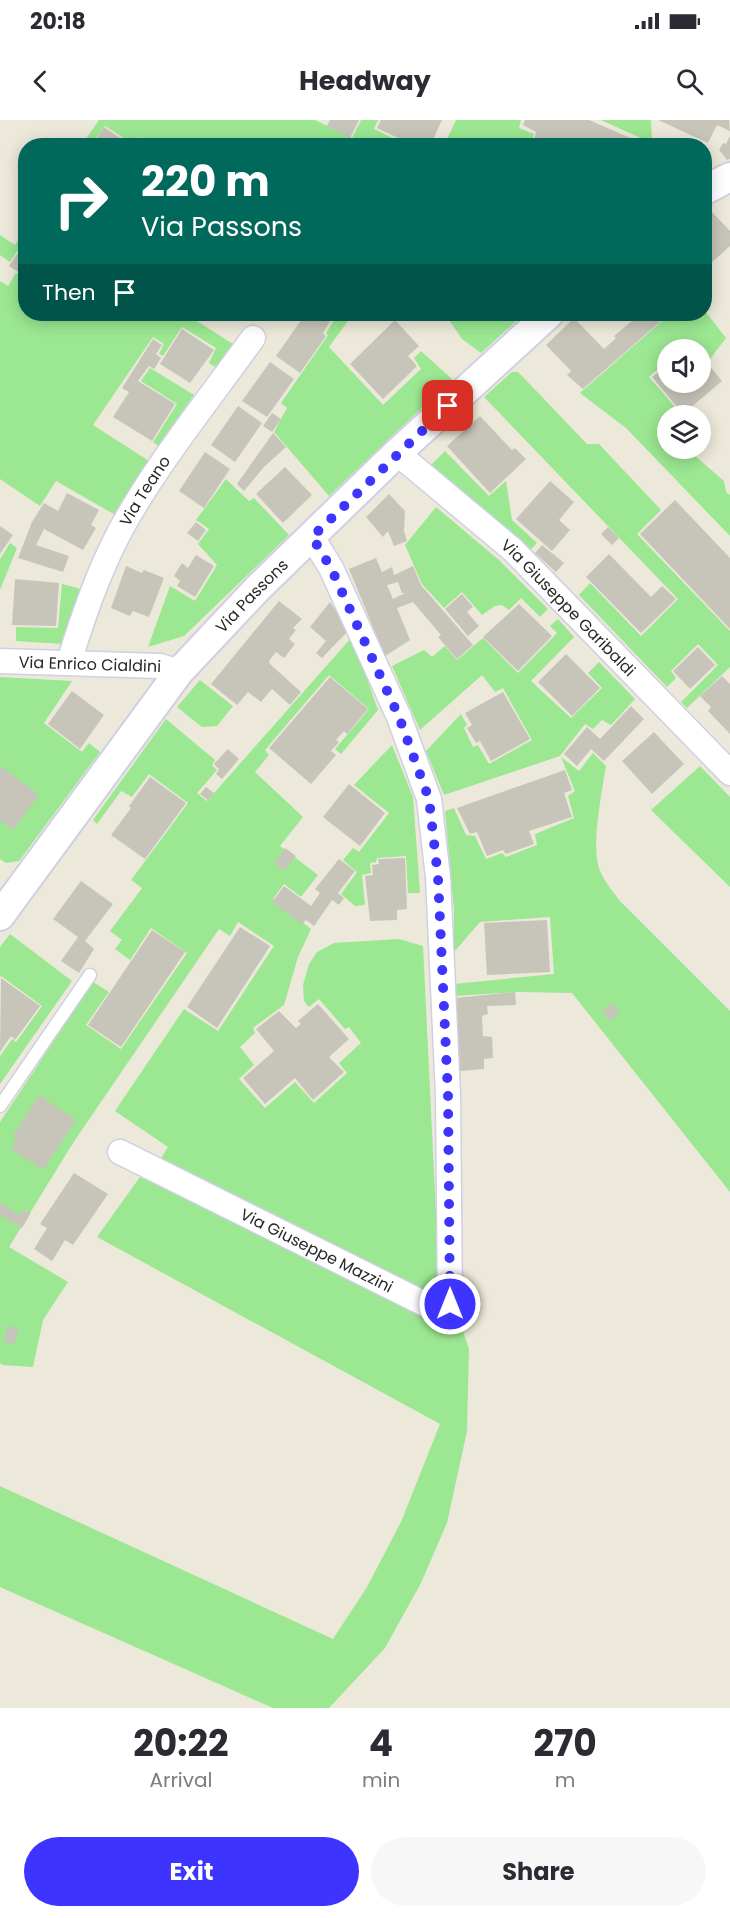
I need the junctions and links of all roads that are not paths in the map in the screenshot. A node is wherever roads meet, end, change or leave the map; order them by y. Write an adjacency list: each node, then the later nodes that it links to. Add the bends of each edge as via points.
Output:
1 (730, 177): 2 (street)
2 (712, 186)
3 (541, 321): 5 (street, Via Passons)
4 (253, 338): 8 (street, Via Teano, via 159,468 121,530 91,592)
5 (397, 453): 6 (street, Via Passons); 10 (street, Via Giuseppe Garibaldi, via 513,550)
6 (312, 537): 9 (street, Via Passons); 14 (street, Via Giuseppe Mazzini, via 331,568 399,717 429,799 438,877 448,1095 450,1304 437,1310)
7 (0, 661): 8 (street, Via Enrico Cialdini)
8 (69, 662): 9 (street, Via Enrico Cialdini, via 160,666)
9 (178, 672): 11 (street, Via Passons)
10 (730, 773)
11 (0, 916)
12 (90, 975): 13 (lane)
13 (0, 1106)
14 (120, 1152)

